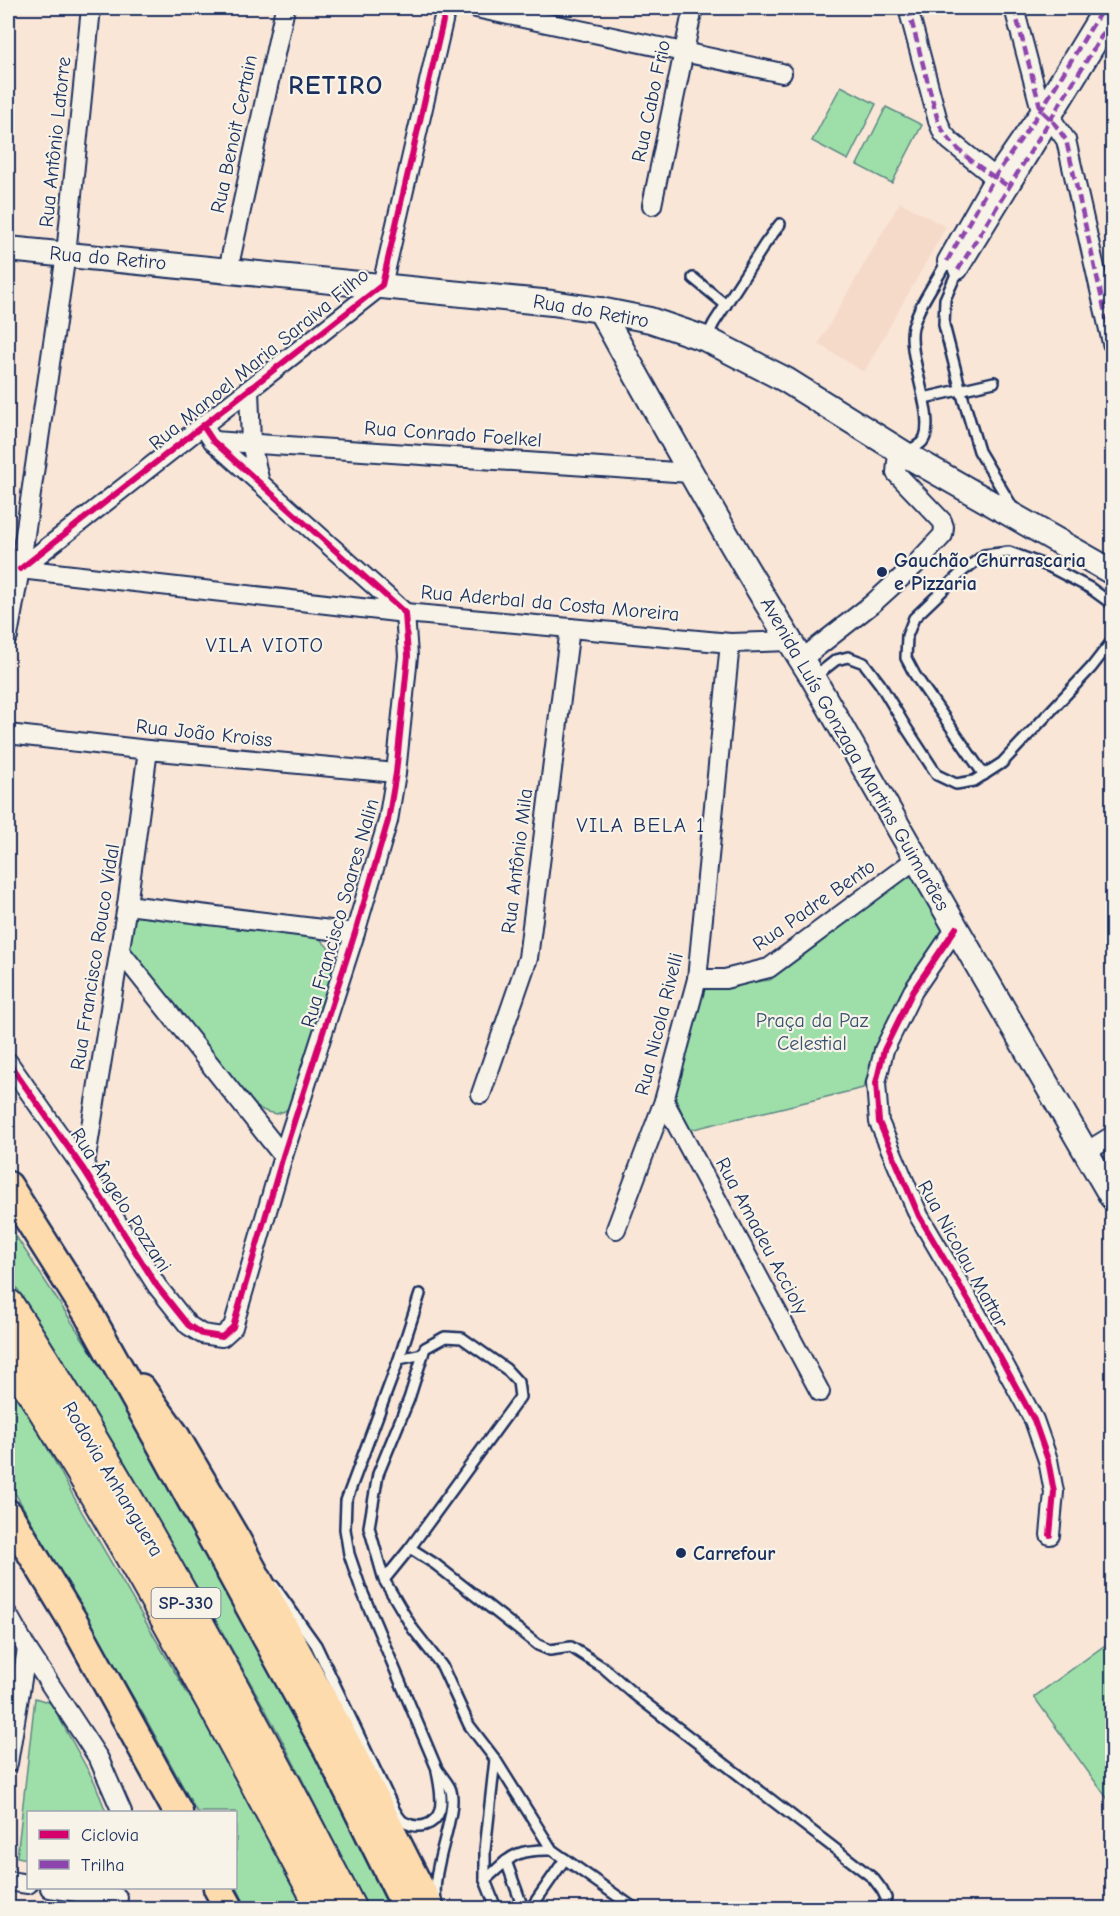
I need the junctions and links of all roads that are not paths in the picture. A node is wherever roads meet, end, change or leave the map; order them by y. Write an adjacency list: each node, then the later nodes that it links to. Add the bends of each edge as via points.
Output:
1 (92, 8): 17 (street, Rua Antônio Latorre)
2 (285, 8): 19 (street, Rua Benoit Certain)
3 (447, 8): 21 (street, Rua Manoel Maria Saraiva Filho)
4 (476, 8): 10 (street)
5 (693, 8): 10 (street, Rua Cabo Frio)
6 (908, 8): 13 (street, via 943,133)
7 (1014, 8): 12 (street)
8 (1103, 8): 12 (street)
9 (1113, 19): 12 (street)
10 (684, 53): 11 (street); 14 (street, Rua Cabo Frio)
11 (782, 73)
12 (1046, 115): 13 (street); 25 (street, via 1066,140)
13 (1001, 182): 18 (street)
14 (652, 205)
15 (780, 225): 22 (lane)
16 (8, 249): 17 (main road, Rua do Retiro)
17 (66, 254): 19 (main road, Rua do Retiro); 36 (street, Rua Antônio Latorre)
18 (952, 266): 28 (lane, via 944,325); 29 (lane, via 919,312 913,328 912,342)
19 (228, 270): 21 (main road, Rua do Retiro)
20 (693, 278): 22 (lane)
21 (382, 285): 23 (main road, Rua do Retiro); 27 (street, Rua Manoel Maria Saraiva Filho)
22 (726, 305): 24 (lane)
23 (600, 310): 24 (main road, Rua do Retiro, via 650,320); 33 (main road, Avenida Luís Gonzaga Martins Guimarães)
24 (706, 339): 32 (main road, Rua do Retiro, via 786,380)
25 (1113, 343)
26 (994, 382): 28 (lane)
27 (249, 390): 30 (street, Rua Manoel Maria Saraiva Filho); 31 (street)
28 (961, 391): 29 (lane); 35 (lane, via 979,451)
29 (924, 398): 32 (lane, via 926,435 922,443)
30 (208, 433): 31 (street, Rua Conrado Foelkel); 34 (street); 36 (street, Rua Manoel Maria Saraiva Filho)
31 (251, 443): 33 (street, Rua Conrado Foelkel); 34 (street)
32 (903, 453): 35 (main road, Rua do Retiro); 44 (street, via 895,467 897,473 942,520 943,535 872,604)
33 (690, 473): 44 (main road, Avenida Luís Gonzaga Martins Guimarães)
34 (260, 483): 39 (street)
35 (1018, 518): 37 (main road, Rua do Retiro)
36 (20, 569): 39 (street, Rua Aderbal da Costa Moreira); 41 (street, Rua Antônio Latorre)
37 (1113, 572)
38 (1113, 604): 48 (lane, via 1050,567 1009,552 984,555 914,618 906,636 906,658)
39 (405, 613): 40 (street, Rua Aderbal da Costa Moreira); 47 (street, Rua Francisco Soares Nalin, via 408,656)
40 (570, 628): 43 (street, Rua Aderbal da Costa Moreira); 56 (street, Rua Antônio Mila, via 528,958)
41 (8, 636)
42 (1113, 641): 48 (lane, via 1002,763)
43 (730, 643): 44 (street, Rua Aderbal da Costa Moreira); 54 (street, Rua Nicola Rivelli)
44 (802, 660): 48 (lane, via 848,657 864,663 937,775 956,784 974,781); 49 (main road, Avenida Luís Gonzaga Martins Guimarães)
45 (8, 734): 46 (street, Rua João Kroiss)
46 (148, 750): 47 (street, Rua João Kroiss); 50 (street, Rua Francisco Rouco Vidal)
47 (396, 773): 52 (street, Rua Francisco Soares Nalin, via 388,821)
48 (984, 774)
49 (916, 859): 51 (main road, Avenida Luís Gonzaga Martins Guimarães); 54 (street, Rua Padre Bento, via 769,968 725,979)
50 (127, 905): 52 (street); 53 (street, Rua Francisco Rouco Vidal)
51 (956, 928): 59 (main road, Avenida Luís Gonzaga Martins Guimarães); 74 (street, Rua Nicolau Mattar, via 913,991 884,1050 876,1083 879,1122 919,1216 1034,1420 1054,1492)
52 (355, 933): 60 (street, Rua Francisco Soares Nalin)
53 (120, 951): 60 (street); 61 (street, Rua Francisco Rouco Vidal)
54 (697, 979): 57 (street, Rua Nicola Rivelli)
55 (8, 1062): 61 (street, Rua Ângelo Pozzani)
56 (481, 1094)
57 (664, 1101): 64 (street, Rua Nicola Rivelli); 72 (street, Rua Amadeu Accioly)
58 (1113, 1136): 59 (street)
59 (1086, 1152): 63 (main road, Avenida Luís Gonzaga Martins Guimarães)
60 (283, 1156): 68 (street, Rua Francisco Soares Nalin, via 233,1327)
61 (84, 1170): 68 (street, Rua Ângelo Pozzani, via 157,1286 188,1325 202,1335)
62 (8, 1186): 67 (highway)
63 (1113, 1197)
64 (616, 1228)
65 (420, 1294): 71 (lane)
66 (8, 1306): 96 (highway, Rodovia Anhanguera / SP-330, via 106,1463 213,1649)
67 (88, 1313): 75 (main road, via 175,1435); 97 (highway, via 328,1749)
68 (222, 1337)
69 (8, 1352): 95 (highway, Rodovia Anhanguera / SP-330, via 158,1602)
70 (423, 1354): 71 (lane); 76 (lane, via 425,1348 446,1337 462,1338 506,1369 518,1382 520,1397); 77 (lane, via 378,1474 369,1527)
71 (399, 1359): 82 (lane, via 346,1501 345,1529 361,1589)
72 (820, 1392)
73 (8, 1514): 84 (highway, via 74,1623)
74 (1050, 1535)
75 (236, 1539): 82 (lane, via 316,1645 402,1822 426,1826 437,1819 441,1808); 98 (main road)
76 (410, 1548): 77 (lane); 104 (lane, via 538,1645 550,1650 571,1647 604,1668 873,1878 886,1898)
77 (384, 1581): 80 (lane, via 441,1666 469,1725)
78 (8, 1615): 79 (street)
79 (27, 1649): 81 (street); 83 (street, via 99,1759)
80 (495, 1759): 85 (lane); 88 (lane)
81 (8, 1763)
82 (437, 1769): 99 (lane, via 451,1790 452,1807 438,1860)
83 (122, 1811)
84 (177, 1811)
85 (552, 1850): 86 (lane); 87 (lane, via 515,1853)
86 (565, 1859): 102 (lane); 103 (lane)
87 (506, 1861): 88 (lane); 101 (lane)
88 (485, 1880): 100 (lane)
89 (8, 1881): 90 (street)
90 (27, 1884)
91 (60, 1889): 93 (street)
92 (219, 1889): 94 (highway)
93 (119, 1901)
94 (229, 1908)
95 (322, 1908)
96 (349, 1908)
97 (407, 1908)
98 (430, 1908)
99 (438, 1908)
100 (496, 1908)
101 (523, 1908)
102 (531, 1908)
103 (633, 1908)
104 (883, 1908)

